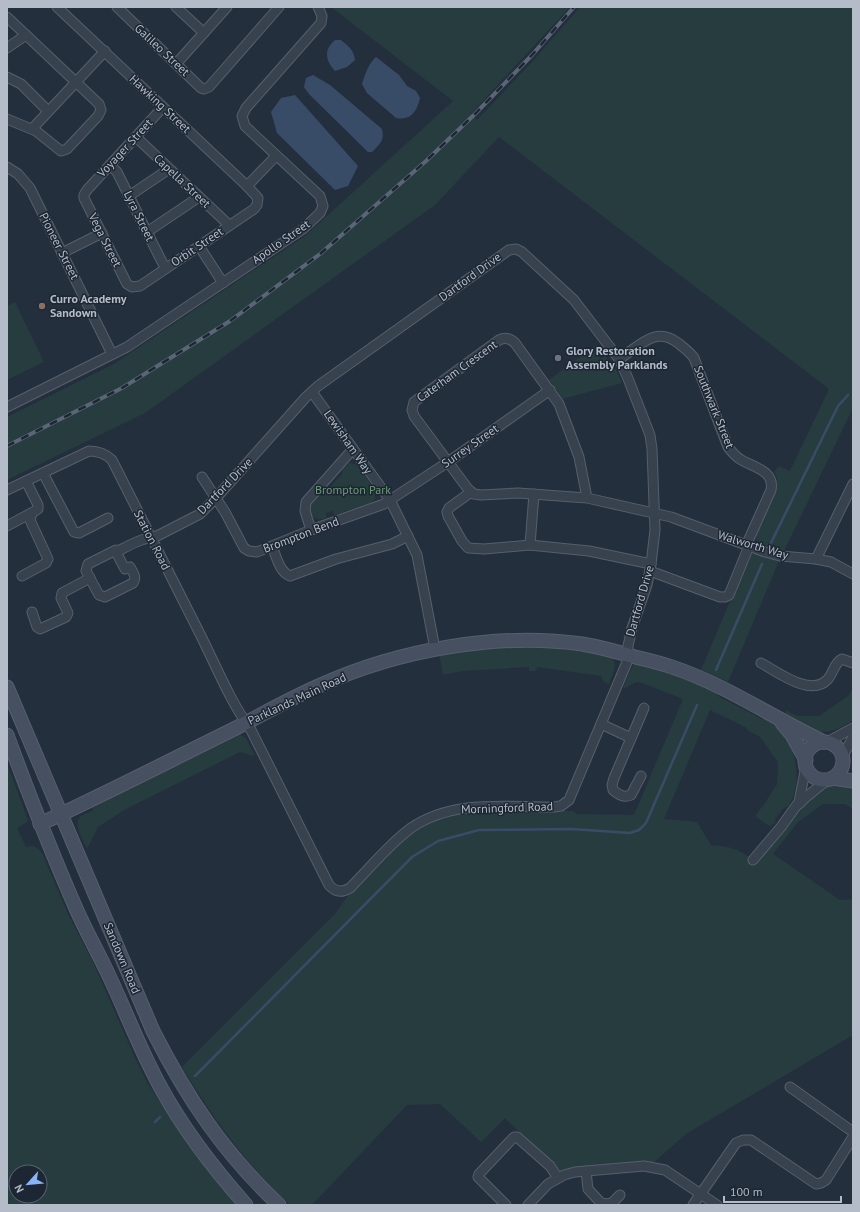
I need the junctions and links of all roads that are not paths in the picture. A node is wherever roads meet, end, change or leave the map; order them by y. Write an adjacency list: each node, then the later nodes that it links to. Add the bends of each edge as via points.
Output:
1 (176, 7): 8 (street)
2 (227, 7): 8 (street)
3 (279, 7): 12 (street, Galileo Street, via 206,89 201,88)
4 (318, 7): 20 (street, Apollo Street, via 322,16 321,23 243,113 242,120 245,126)
5 (61, 8): 11 (street, Hawking Street)
6 (118, 8): 12 (street, Galileo Street)
7 (7, 17): 9 (street)
8 (204, 33): 12 (street)
9 (26, 35): 10 (street); 14 (street)
10 (7, 48)
11 (105, 51): 14 (street); 15 (street, Hawking Street)
12 (176, 64)
13 (7, 77): 16 (street, via 21,84)
14 (76, 82): 16 (street); 18 (street, via 99,104 102,110 98,116 61,151)
15 (163, 107): 19 (street, Voyager Street); 24 (street, Hawking Street)
16 (48, 111): 18 (street)
17 (7, 119): 18 (street)
18 (32, 129)
19 (136, 137): 21 (street, Voyager Street); 23 (street, Capella Street)
20 (276, 156): 24 (street); 35 (street, Apollo Street, via 320,196 323,202 321,211 303,229)
21 (110, 165): 25 (street, Voyager Street); 26 (street, Lyra Street, via 117,172)
22 (7, 167): 33 (street, Pioneer Street, via 30,188)
23 (169, 169): 26 (street); 27 (street, Capella Street)
24 (247, 186): 28 (street, Hawking Street, via 257,196)
25 (87, 190): 31 (street, Vega Street, via 84,198)
26 (129, 196): 30 (street, Lyra Street)
27 (199, 197): 29 (street, Capella Street); 30 (street)
28 (258, 203): 29 (street, Orbit Street)
29 (229, 226): 32 (street, Orbit Street)
30 (146, 232): 34 (street, Lyra Street)
31 (102, 233): 33 (street); 36 (street, Vega Street, via 127,284)
32 (199, 246): 34 (street, Orbit Street); 35 (street)
33 (62, 253): 37 (street, Pioneer Street)
34 (166, 268): 36 (street, Orbit Street, via 140,286)
35 (223, 283): 37 (street, Apollo Street, via 127,347)
36 (132, 287)
37 (112, 354): 41 (street, Apollo Street)
38 (618, 359): 40 (street, Dartford Drive, via 574,300 522,252 513,249 503,253); 55 (street, Dartford Drive, via 650,435); 61 (street, Southwark Street, via 659,336 673,339 693,356 728,447 738,457 763,470 770,479 771,490)
39 (550, 390): 43 (street, Surrey Street); 43 (street, Caterham Crescent, via 513,340 499,340 413,404 414,416); 52 (street, Caterham Crescent, via 559,404 579,457)
40 (312, 392): 42 (street, Lewisham Way); 51 (street, Dartford Drive)
41 (7, 407)
42 (353, 449): 53 (street, Lewisham Way); 58 (street, via 306,502 304,507)
43 (448, 462): 49 (street); 53 (street, Surrey Street)
44 (43, 473): 46 (street, Station Road); 56 (street, via 74,532 79,533); 60 (street, Station Road, via 89,451 104,454 112,460)
45 (202, 477): 51 (street, Brompton Bend)
46 (26, 481): 48 (street, Station Road); 54 (street, via 38,505 37,510)
47 (853, 484): 65 (street)
48 (7, 490)
49 (471, 492): 50 (street, Walworth Way, via 481,495); 63 (street, via 447,512 464,546 484,549)
50 (534, 494): 52 (street, Walworth Way); 63 (street)
51 (216, 498): 60 (street, Dartford Drive, via 192,519); 62 (street, Brompton Bend, via 246,550 254,552)
52 (587, 498): 55 (street, Walworth Way)
53 (390, 500): 58 (street, Brompton Bend); 59 (street, Lewisham Way)
54 (32, 513): 57 (street); 68 (street, via 30,520 48,559 46,564)
55 (654, 513): 61 (street, Walworth Way); 66 (street, Dartford Drive)
56 (108, 518)
57 (7, 526)
58 (312, 530): 62 (street, Brompton Bend)
59 (408, 536): 62 (street, via 392,544 290,576 281,568); 71 (street, Lewisham Way, via 420,566)
60 (151, 537): 64 (street, Dartford Drive); 78 (street, Station Road)
61 (748, 545): 65 (street, Walworth Way, via 780,556); 66 (street, Southwark Street, via 731,592 725,597)
62 (272, 546)
63 (530, 546): 66 (street, via 589,551)
64 (116, 552): 69 (street, Dartford Drive, via 87,566 86,571); 69 (street, via 125,569 130,567 135,577 133,583 103,598)
65 (816, 560): 67 (street, Walworth Way, via 831,562)
66 (651, 568): 72 (street, Dartford Drive, via 644,598 632,628)
67 (853, 574)
68 (22, 576)
69 (90, 578): 70 (street, via 62,593 61,598 68,613 66,617 40,629)
70 (32, 612)
71 (435, 649): 72 (main road, Parklands Main Road, via 509,641 544,641 581,644); 78 (main road, Parklands Main Road, via 388,660 321,685)
72 (627, 655): 76 (main road, Parklands Main Road, via 698,677); 79 (street, Morningford Road, via 627,662)
73 (760, 663): 74 (street, via 800,684 812,686 828,679 838,661 842,659)
74 (853, 663)
75 (7, 687): 90 (main road, Sandown Road)
76 (756, 705): 84 (main road, Parklands Main Road); 86 (main road, Parklands Main Road, via 784,724 798,744)
77 (644, 708): 83 (street)
78 (246, 723): 79 (street, Morningford Road, via 329,885 336,891 350,888 402,835 436,815 467,808 554,807 566,804 570,800); 90 (main road, Parklands Main Road)
79 (601, 724): 83 (street)
80 (853, 728): 84 (street)
81 (7, 736): 92 (main road, Sandown Road)
82 (853, 737): 85 (street)
83 (631, 738): 87 (street, via 614,778 613,790 622,796 631,795)
84 (825, 742): 85 (main road, via 838,748); 86 (main road, via 808,751)
85 (846, 762): 88 (main road, via 841,771)
86 (806, 763): 88 (main road, via 814,777); 91 (street, via 798,802)
87 (641, 776)
88 (830, 779): 89 (main road); 91 (street, via 805,798)
89 (853, 781)
90 (60, 814): 92 (main road, Parklands Main Road); 102 (main road, Sandown Road, via 170,1065 214,1133)
91 (789, 816): 93 (street)
92 (40, 824): 101 (main road, Sandown Road, via 78,914 161,1088 190,1135 222,1179)
93 (753, 860)
94 (790, 1087): 95 (street)
95 (853, 1132)
96 (853, 1137): 99 (street, via 826,1180 816,1184 751,1140 740,1141 736,1143)
97 (586, 1171): 98 (street); 99 (street, via 654,1167 670,1172); 100 (street, via 588,1189 601,1203 612,1203)
98 (558, 1178): 103 (street, via 550,1166 514,1137 478,1174 478,1177); 104 (street, via 548,1184)
99 (701, 1194): 105 (street); 106 (street)
100 (620, 1195)
101 (246, 1205)
102 (278, 1205)
103 (506, 1205)
104 (528, 1205)
105 (693, 1205)
106 (717, 1205)

